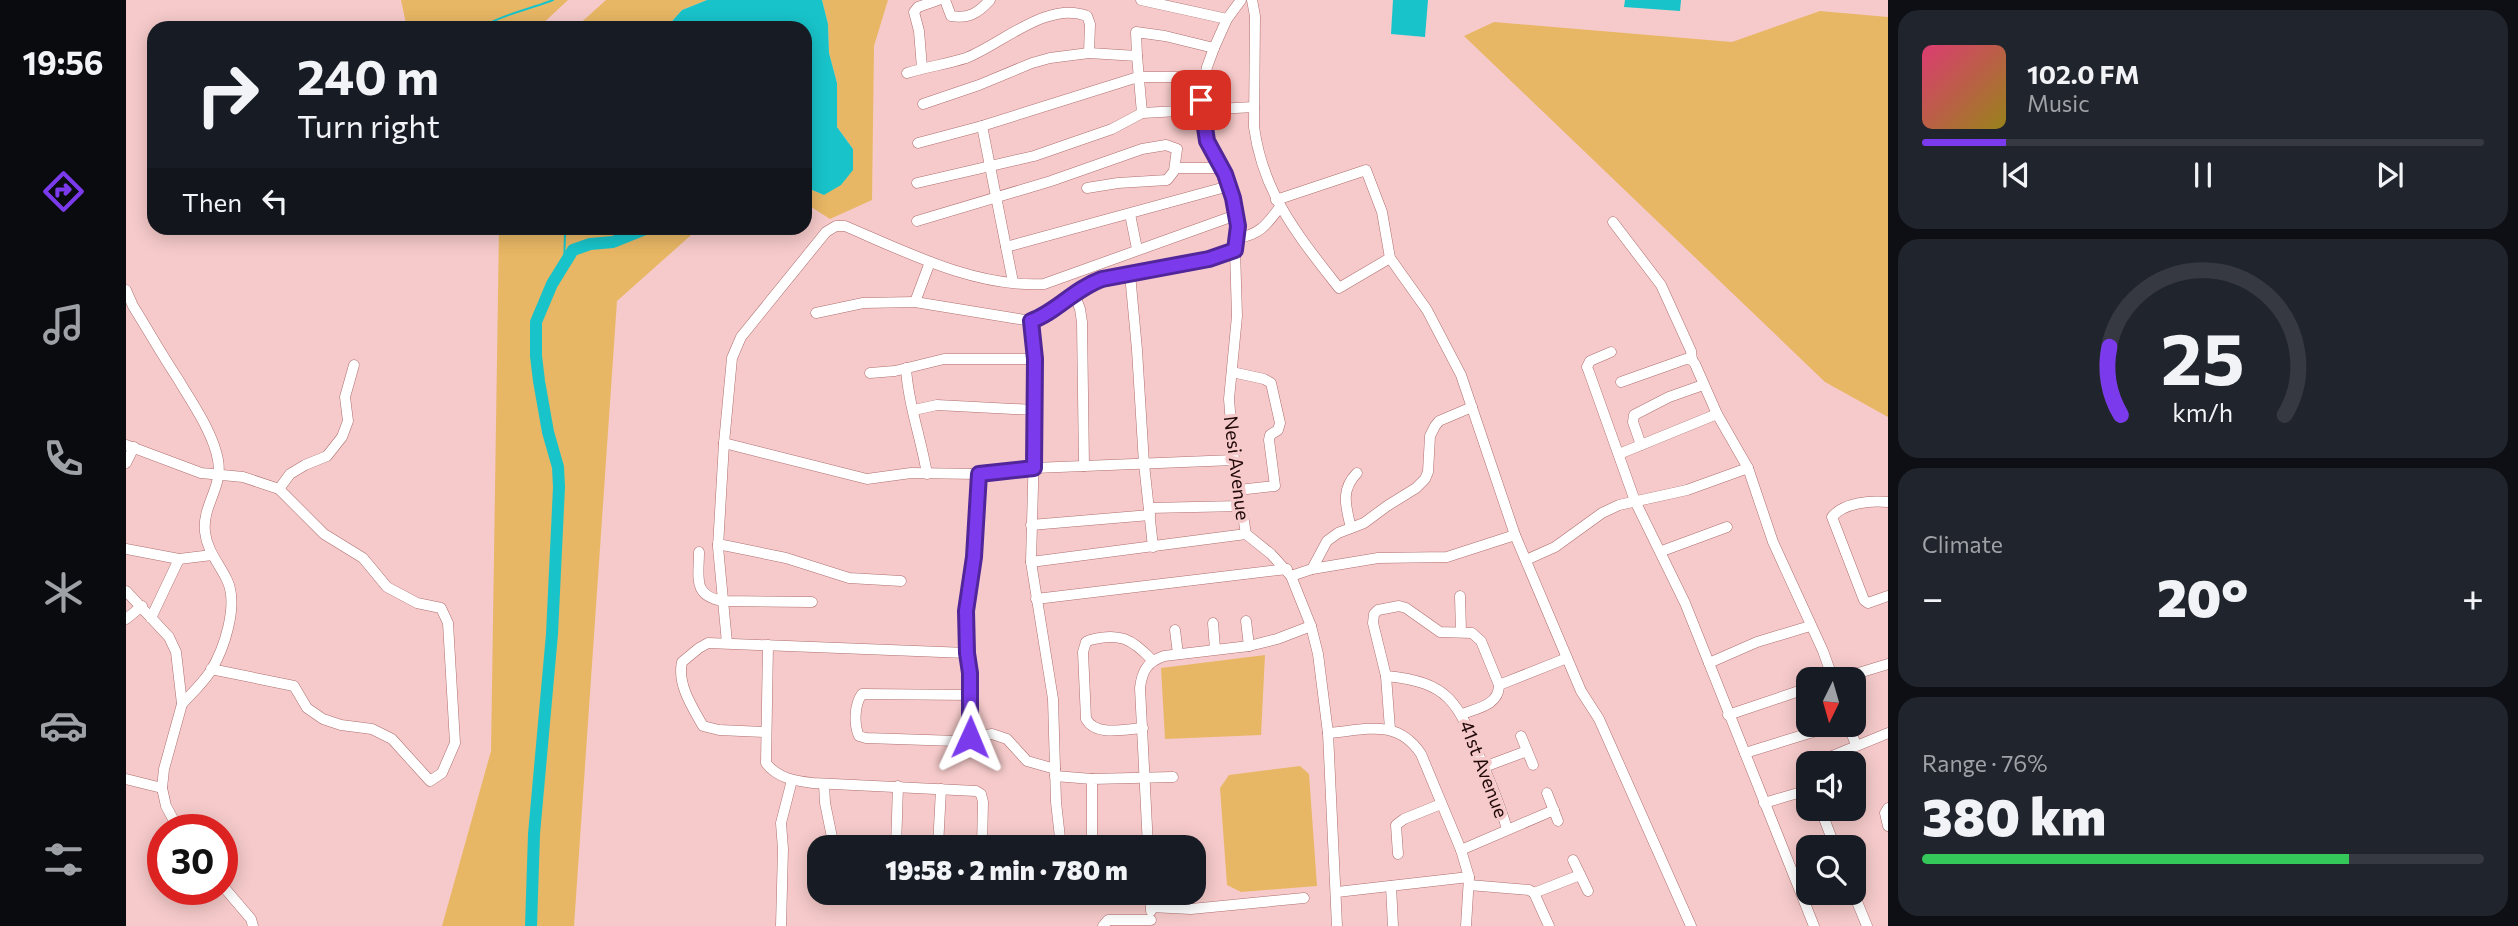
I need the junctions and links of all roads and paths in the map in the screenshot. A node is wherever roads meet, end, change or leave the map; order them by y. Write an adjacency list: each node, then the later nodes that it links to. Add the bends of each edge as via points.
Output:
1 (938, 0): 11 (street, via 914,12)
2 (945, 0): 3 (street, via 951,16 956,17 975,14)
3 (990, 0)
4 (1141, 0): 7 (street)
5 (1241, 0): 7 (street, Nesi Avenue)
6 (1252, 0): 16 (street)
7 (1227, 19): 8 (street, Nesi Avenue)
8 (1214, 48): 10 (street, via 1136,32); 14 (street, Nesi Avenue)
9 (1089, 53): 10 (street); 11 (street, via 1087,16 1059,14 1018,29 963,59); 15 (street, via 1032,62)
10 (1137, 56): 13 (street)
11 (922, 68): 12 (street)
12 (907, 74)
13 (1138, 77): 14 (street); 18 (street); 19 (street)
14 (1205, 77): 17 (street, Nesi Avenue)
15 (923, 104)
16 (1254, 107): 17 (street); 28 (street, via 1257,144)
17 (1202, 110): 18 (street); 23 (street, Nesi Avenue, via 1207,141)
18 (1142, 113): 21 (street, via 1112,129 1034,156)
19 (982, 126): 20 (street); 21 (street)
20 (918, 143)
21 (991, 165): 24 (street); 27 (street)
22 (1175, 168): 23 (street); 26 (street, via 1167,180); 27 (street, via 1178,152 1173,146 1142,149)
23 (1221, 168): 25 (street, Nesi Avenue)
24 (917, 183)
25 (1229, 186): 29 (street); 30 (street, Nesi Avenue)
26 (1087, 188)
27 (996, 197): 31 (street); 34 (street)
28 (1278, 203): 33 (street, via 1264,229); 37 (street, via 1339,288); 37 (street, via 1366,170 1382,212)
29 (1130, 214): 34 (street); 35 (street)
30 (1236, 215): 33 (street, Nesi Avenue); 35 (street)
31 (918, 222)
32 (1613, 222): 48 (street, via 1661,285)
33 (1237, 238): 36 (street, Nesi Avenue)
34 (1006, 247): 40 (street)
35 (1138, 249): 40 (street, via 1044,284)
36 (1235, 250): 39 (street); 51 (street, Nesi Avenue, via 1237,316)
37 (1390, 258): 55 (street, via 1427,310)
38 (930, 262): 40 (street); 43 (street); 59 (street, via 845,226 826,232 735,349)
39 (1130, 274): 42 (street, via 1102,279); 65 (street)
40 (1013, 282)
41 (126, 290): 72 (street, via 198,410 218,458)
42 (1074, 292): 45 (street); 66 (street, via 1082,323)
43 (915, 302): 44 (street, via 863,303); 45 (street)
44 (816, 313)
45 (1031, 321): 47 (street)
46 (1611, 352): 62 (street, via 1587,367)
47 (1035, 359): 50 (street, via 944,359); 57 (street)
48 (1692, 360): 53 (street); 54 (street)
49 (355, 365): 73 (street, via 345,397 348,421 342,437 327,457 290,474)
50 (906, 368): 52 (street); 56 (street)
51 (1232, 372): 63 (street, Nesi Avenue, via 1229,399); 74 (street, via 1271,383 1280,423 1269,440 1275,486)
52 (870, 373)
53 (1621, 382)
54 (1703, 384): 58 (street); 60 (street, via 1634,415)
55 (1472, 407): 81 (street, via 1435,426 1428,472 1416,488); 83 (street)
56 (914, 410): 57 (street, via 937,405); 70 (street)
57 (1035, 410): 67 (street)
58 (1717, 414): 60 (street); 68 (street)
59 (724, 443): 70 (street, via 867,479); 84 (street)
60 (1641, 445): 62 (street)
61 (130, 446): 64 (street); 72 (street, via 201,473)
62 (1619, 454): 75 (street)
63 (1234, 460): 65 (street); 74 (street, Nesi Avenue)
64 (126, 463)
65 (1144, 464): 66 (street); 78 (street)
66 (1084, 466): 67 (street)
67 (1034, 468): 71 (street); 79 (street)
68 (1748, 468): 75 (street, via 1687,490); 108 (street, via 1773,542)
69 (1357, 473): 81 (street, via 1346,491)
70 (927, 474): 71 (street)
71 (979, 474): 115 (street, via 966,611)
72 (219, 475): 73 (street, via 256,480); 89 (street, via 205,524)
73 (279, 489): 122 (street, via 324,534 363,558 387,587 417,603 441,608 448,623 454,749 442,773 430,780 392,739 313,714 294,686)
74 (1238, 490): 77 (street, Nesi Avenue)
75 (1635, 501): 87 (street); 91 (street, via 1601,513 1555,547)
76 (1888, 502): 98 (street, via 1856,505 1832,517 1864,600 1868,603)
77 (1241, 506): 78 (street); 82 (street, Nesi Avenue)
78 (1149, 511): 79 (street); 85 (street)
79 (1031, 525): 92 (street)
80 (1727, 527): 87 (street)
81 (1350, 528): 93 (street, via 1327,541)
82 (1247, 534): 85 (street); 94 (street, Nesi Avenue)
83 (1515, 535): 91 (street); 93 (street, via 1447,557 1378,558)
84 (718, 544): 95 (street, via 786,558 849,578); 100 (street)
85 (1153, 547): 92 (street)
86 (126, 549): 90 (street)
87 (1662, 551): 119 (street)
88 (699, 552): 100 (street, via 702,594)
89 (212, 555): 90 (street); 122 (street, via 230,590 230,616)
90 (179, 559): 103 (street)
91 (1527, 560): 117 (street)
92 (1031, 562): 99 (street)
93 (1312, 569): 94 (street)
94 (1289, 572): 99 (street); 107 (street, Nesi Avenue)
95 (901, 581)
96 (126, 591): 102 (street)
97 (1461, 596): 110 (street)
98 (1888, 596)
99 (1036, 599): 146 (street, via 1051,688)
100 (723, 601): 101 (street); 111 (street)
101 (812, 602)
102 (142, 606): 103 (street); 104 (street)
103 (151, 618): 128 (street, via 176,652)
104 (126, 619)
105 (1246, 621): 113 (street)
106 (1213, 623): 114 (street)
107 (1311, 626): 113 (street); 134 (street, Nesi Avenue)
108 (1810, 626): 119 (street); 121 (street)
109 (1175, 630): 116 (street)
110 (1461, 632): 124 (street, via 1440,632 1399,606 1378,610 1373,623); 125 (street, via 1472,633 1481,641)
111 (727, 643): 112 (street); 133 (street, via 708,643 682,662 680,678 691,704 708,728)
112 (768, 645): 115 (street); 133 (street)
113 (1249, 646): 114 (street)
114 (1215, 649): 116 (street)
115 (967, 653): 127 (street)
116 (1178, 654): 118 (street)
117 (1567, 658): 125 (street); 194 (street)
118 (1152, 660): 131 (street, via 1142,678); 131 (street, via 1125,638 1096,639 1084,647 1090,726)
119 (1709, 663): 130 (street)
120 (1888, 664): 123 (street)
121 (1828, 667)
122 (211, 669): 128 (street)
123 (1866, 671)
124 (1386, 676): 129 (street, 41st Avenue, via 1428,684); 132 (street)
125 (1499, 685): 129 (street, via 1496,699)
126 (1796, 692): 130 (street)
127 (971, 695): 137 (street); 137 (street, via 862,694 856,729 866,738 946,741)
128 (181, 704): 154 (street)
129 (1462, 714): 145 (street, 41st Avenue)
130 (1728, 715): 143 (street)
131 (1143, 728): 148 (street)
132 (1390, 729): 134 (street); 159 (street, via 1408,738 1422,754)
133 (766, 732): 151 (street, via 766,763 771,771)
134 (1328, 733): 180 (street, Nesi Avenue)
135 (1888, 733): 140 (street)
136 (1521, 736): 141 (street)
137 (970, 737): 146 (street, via 992,734 1007,739 1027,761)
138 (1797, 737): 143 (street)
139 (1853, 737): 140 (street)
140 (1856, 745): 142 (street)
141 (1527, 751): 144 (street); 145 (street)
142 (1842, 751)
143 (1745, 753): 158 (street)
144 (1533, 765)
145 (1484, 766): 165 (street, 41st Avenue)
146 (1055, 773): 150 (street); 170 (street)
147 (1173, 777): 148 (street)
148 (1144, 778): 150 (street); 172 (street)
149 (126, 779): 154 (street)
150 (1092, 779): 171 (street)
151 (792, 780): 152 (street); 188 (street, via 780,823)
152 (824, 784): 153 (street); 166 (street)
153 (898, 786): 155 (street); 167 (street)
154 (162, 788): 162 (street)
155 (941, 789): 168 (street); 169 (street, via 981,794)
156 (1547, 793): 161 (street)
157 (1796, 794): 158 (street)
158 (1764, 803): 195 (street)
159 (1441, 804): 173 (street); 174 (street, via 1396,825)
160 (1888, 808): 164 (street)
161 (1554, 810): 163 (street); 165 (street)
162 (170, 814)
163 (1558, 821)
164 (1888, 826)
165 (1507, 829): 173 (street)
166 (832, 835)
167 (896, 835)
168 (939, 835)
169 (982, 835)
170 (1059, 835)
171 (1092, 835)
172 (1147, 835)
173 (1461, 850): 177 (street)
174 (1398, 854)
175 (1573, 860): 176 (street)
176 (1580, 876): 179 (street); 181 (street)
177 (1469, 881): 178 (street); 181 (street); 192 (street)
178 (1391, 886): 180 (street); 191 (street)
179 (1588, 891)
180 (1337, 892): 190 (street, Nesi Avenue)
181 (1534, 893): 193 (street)
182 (1304, 898): 185 (street, via 1191,909)
183 (238, 904): 187 (street)
184 (1858, 905): 196 (street)
185 (1151, 907): 186 (street)
186 (1151, 923): 189 (street, via 1108,920)
187 (253, 926)
188 (781, 926)
189 (1103, 926)
190 (1337, 926)
191 (1393, 926)
192 (1466, 926)
193 (1549, 926)
194 (1691, 926)
195 (1814, 926)
196 (1867, 926)

